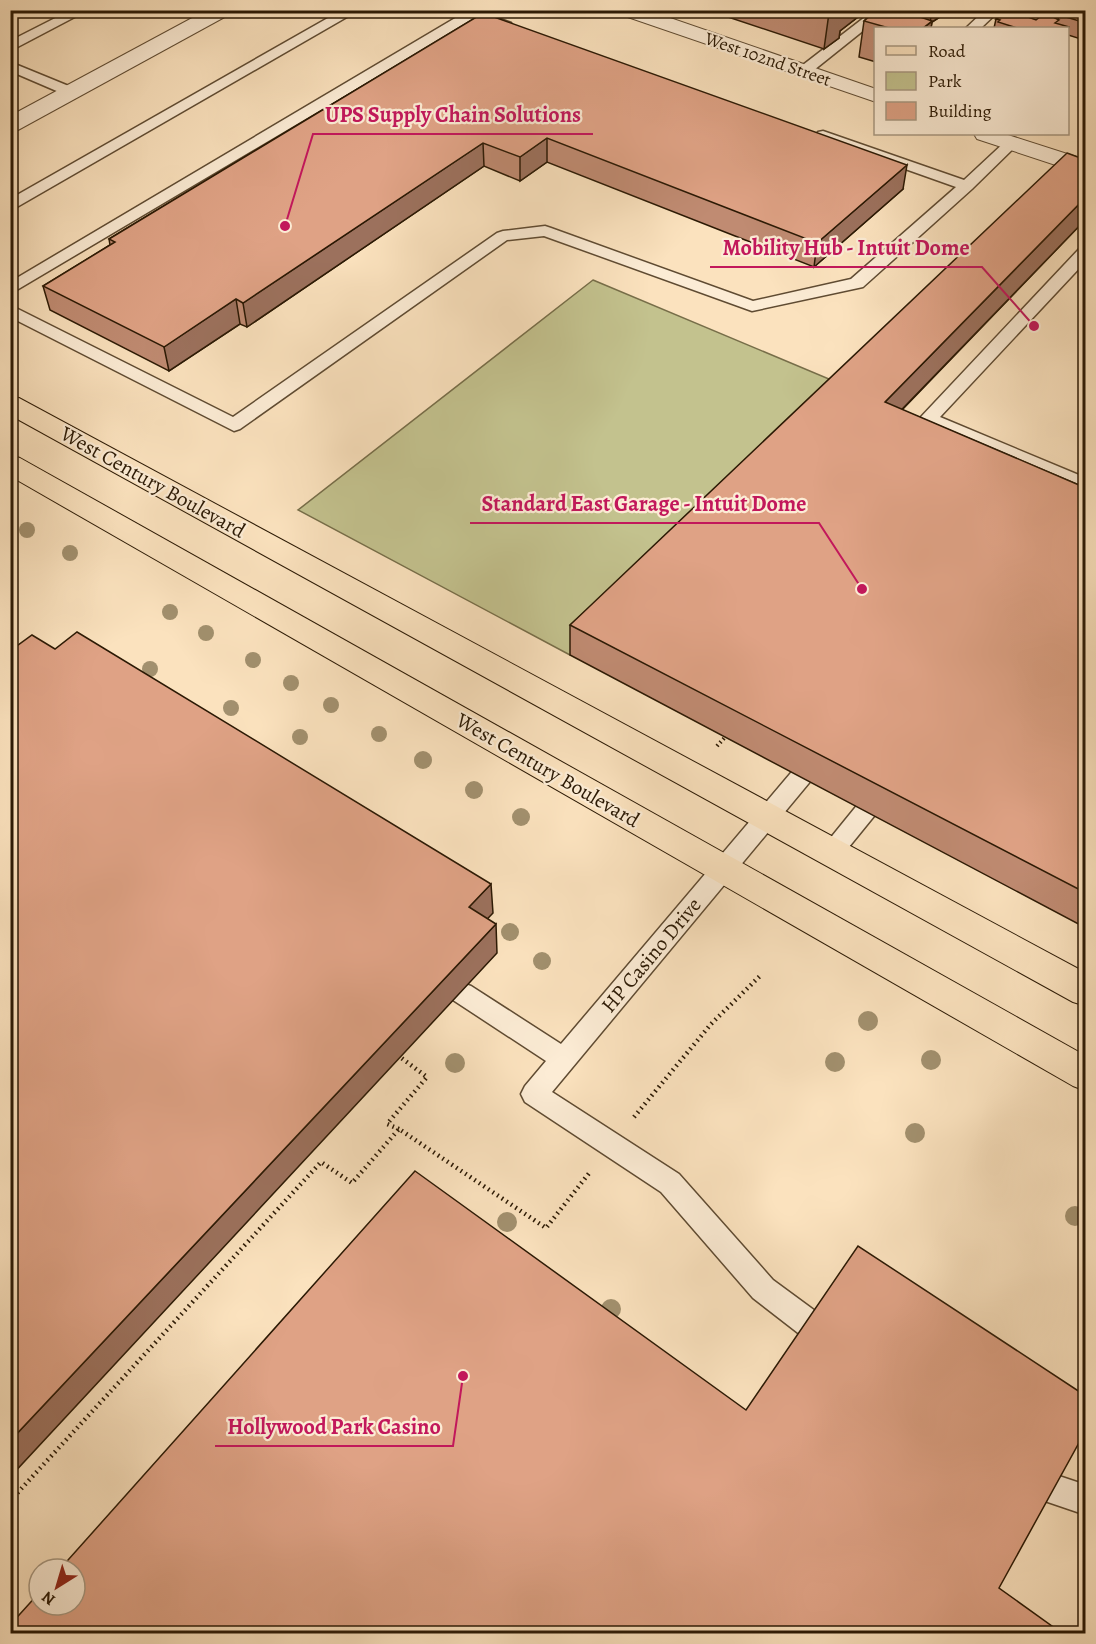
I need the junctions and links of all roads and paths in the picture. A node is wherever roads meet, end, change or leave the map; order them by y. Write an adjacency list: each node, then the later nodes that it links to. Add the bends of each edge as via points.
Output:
1 (82, 10): 10 (lane)
2 (353, 10): 21 (lane)
3 (626, 10): 12 (street, West 102nd Street)
4 (883, 10): 12 (lane)
5 (994, 10): 8 (lane)
6 (219, 11): 13 (street)
7 (467, 12): 9 (lane); 23 (lane)
8 (974, 27)
9 (516, 29)
10 (31, 30)
11 (10, 66): 13 (lane)
12 (804, 72): 14 (street, West 102nd Street)
13 (71, 92): 15 (street)
14 (874, 95)
15 (10, 126)
16 (807, 130): 20 (lane)
17 (988, 135): 18 (street)
18 (1012, 143): 19 (street); 20 (lane)
19 (1083, 176)
20 (967, 186): 24 (lane, via 857,284 752,306 545,231 503,236 234,425)
21 (10, 206)
22 (1086, 251): 27 (lane, via 928,419)
23 (10, 289)
24 (10, 310)
25 (10, 404): 32 (main road, West Century Boulevard)
26 (10, 464): 34 (main road, West Century Boulevard)
27 (1086, 485)
28 (734, 729): 30 (path)
29 (833, 738): 32 (lane, HP Casino Drive)
30 (717, 746)
31 (894, 774): 33 (lane)
32 (768, 817): 33 (main road, West Century Boulevard); 34 (lane, HP Casino Drive)
33 (832, 852): 36 (main road, West Century Boulevard)
34 (724, 870): 39 (lane, HP Casino Drive); 40 (main road, West Century Boulevard)
35 (762, 974): 42 (path, via 736,995)
36 (1086, 991)
37 (462, 993): 39 (lane)
38 (400, 1058): 41 (path, via 428,1077 387,1124)
39 (563, 1059): 42 (lane, HP Casino Drive, via 534,1094)
40 (1086, 1076)
41 (399, 1130): 42 (path, via 546,1228); 46 (path, via 352,1183 321,1162)
42 (611, 1145): 43 (lane, via 670,1183 763,1289)
43 (812, 1326)
44 (1050, 1488): 45 (lane)
45 (1086, 1500)
46 (10, 1501)

